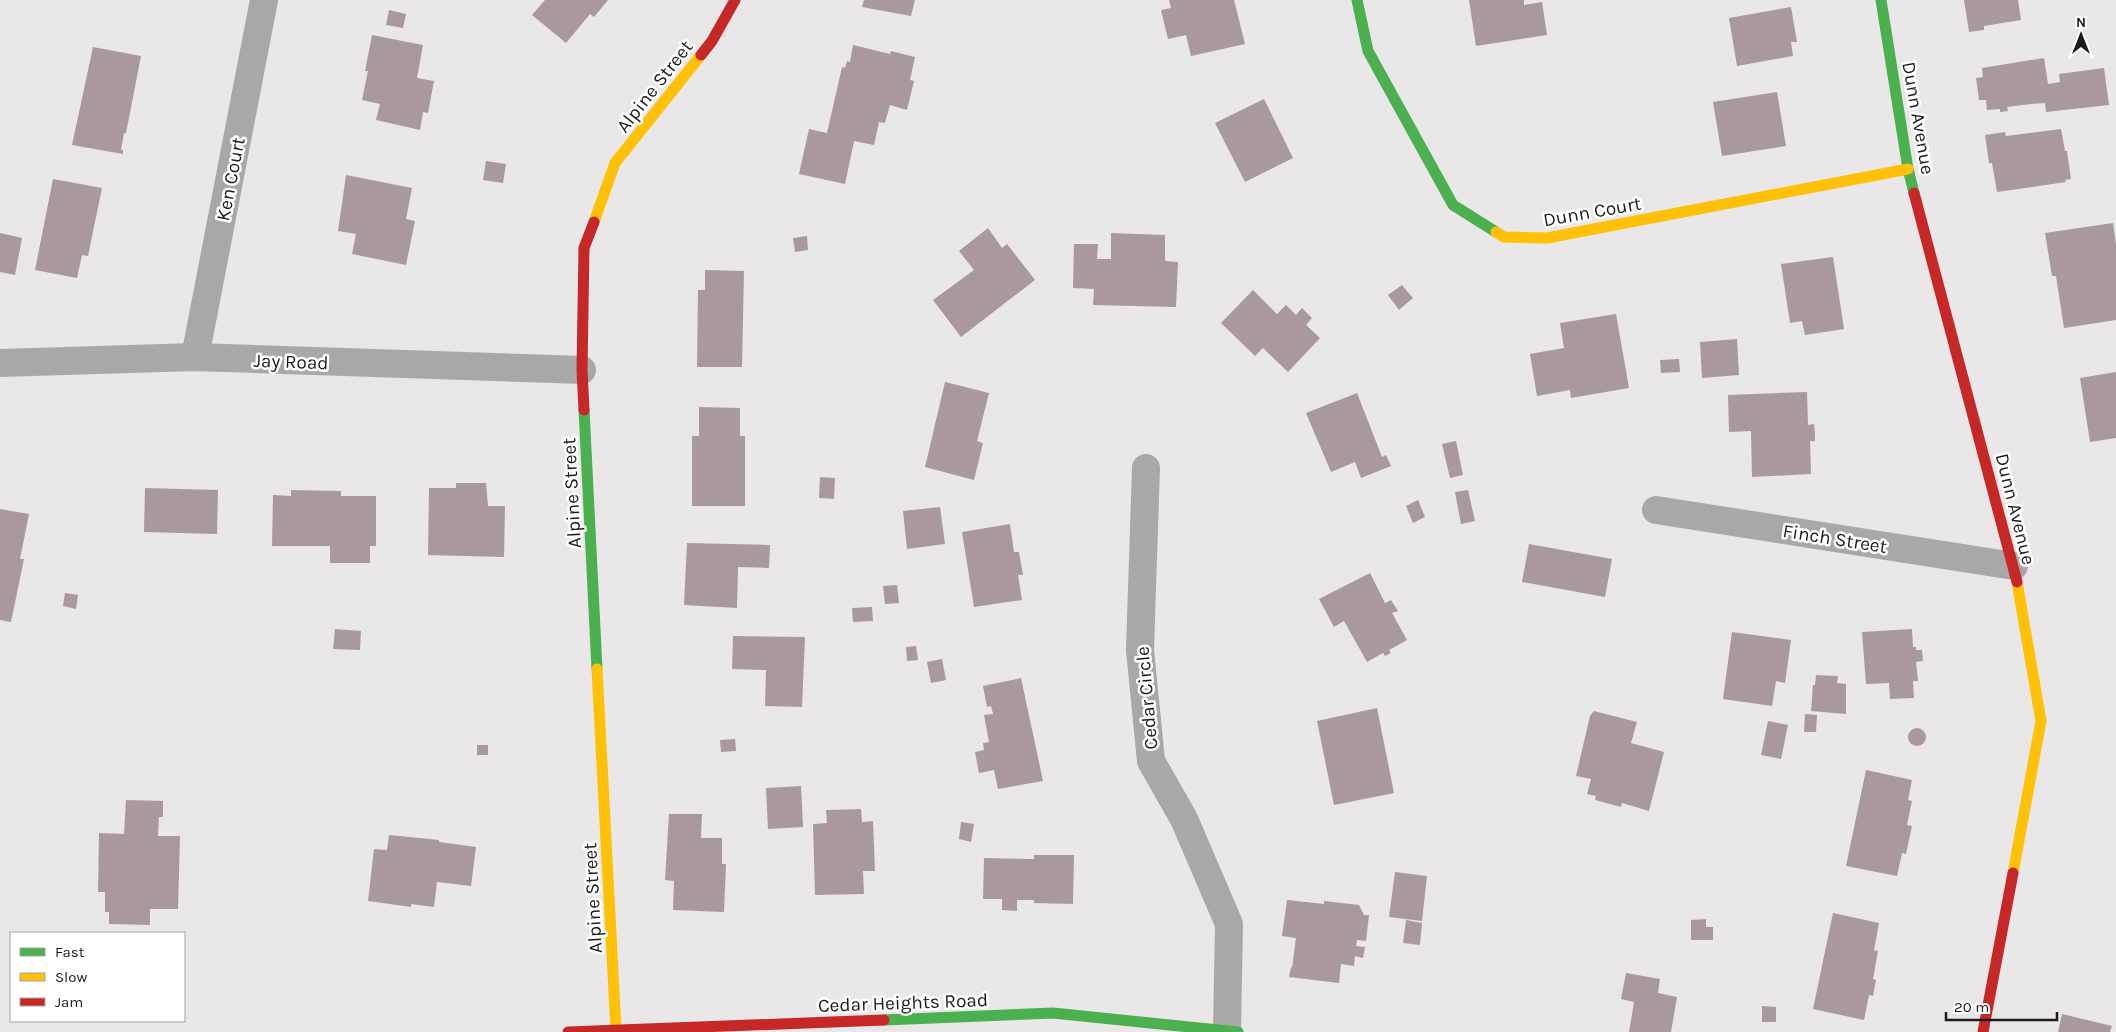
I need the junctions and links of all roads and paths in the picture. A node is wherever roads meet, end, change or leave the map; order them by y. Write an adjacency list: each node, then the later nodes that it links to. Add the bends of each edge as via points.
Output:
1 (264, 0): 6 (street, Ken Court)
2 (735, 0): 8 (street, Alpine Street, via 712,41 614,163 584,248)
3 (1358, 0): 5 (street, Dunn Court, via 1368,52 1454,205 1504,237 1547,238)
4 (1881, 0): 5 (street, Dunn Avenue)
5 (1908, 169): 11 (street, Dunn Avenue)
6 (195, 358): 7 (street, Jay Road); 8 (street, Jay Road)
7 (0, 363)
8 (582, 370): 12 (street, Alpine Street)
9 (1146, 468): 13 (street, Cedar Circle, via 1140,650 1151,762 1184,819 1229,924)
10 (1656, 510): 11 (street, Finch Street)
11 (2014, 566): 15 (street, Dunn Avenue, via 2041,720)
12 (616, 1030): 13 (street, Cedar Heights Road, via 1052,1014); 14 (street, Cedar Heights Road)
13 (1232, 1031)
14 (568, 1032)
15 (1983, 1032)

